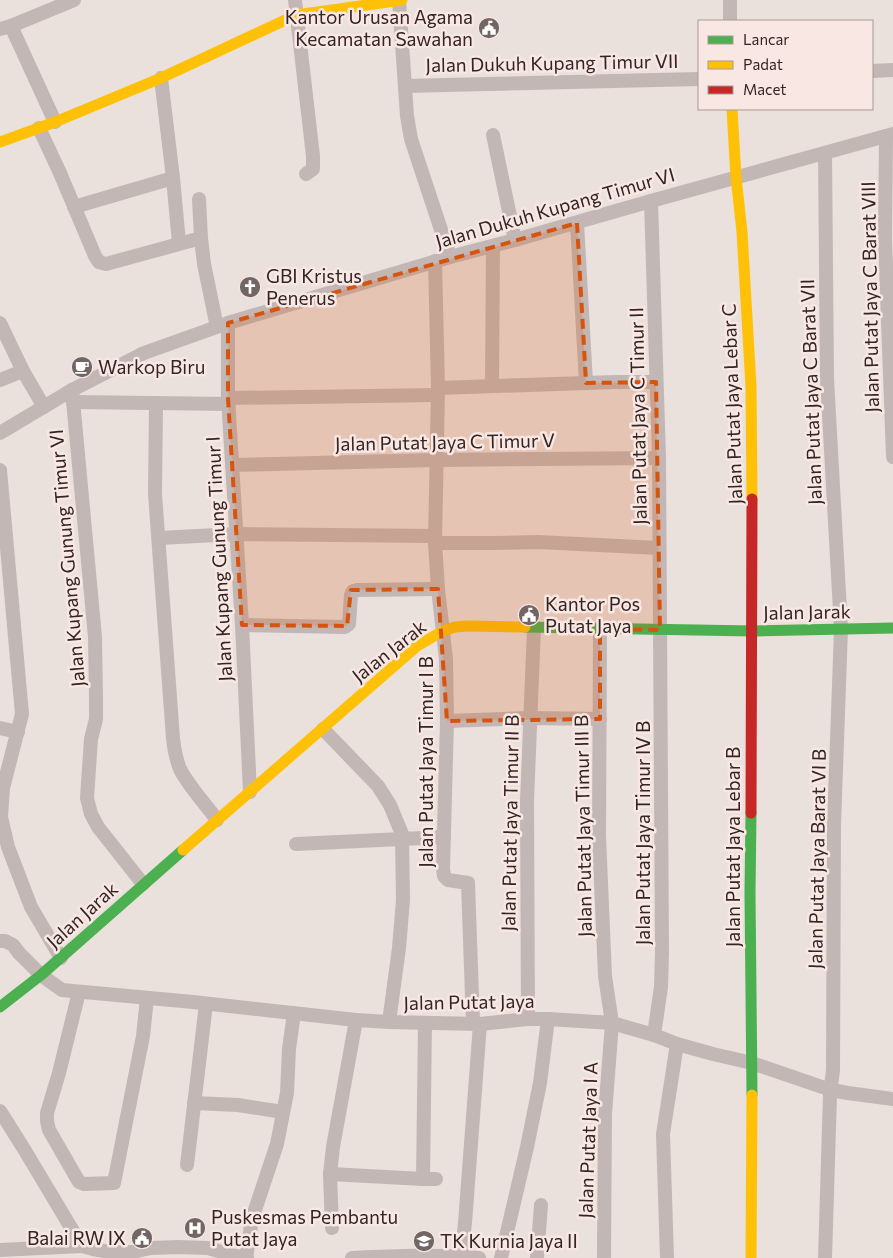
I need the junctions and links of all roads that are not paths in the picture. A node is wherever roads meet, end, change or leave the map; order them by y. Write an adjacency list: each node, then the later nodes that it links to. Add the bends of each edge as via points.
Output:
1 (74, 0): 7 (street)
2 (295, 0): 5 (street)
3 (400, 0): 5 (street); 12 (street)
4 (730, 0): 6 (street)
5 (296, 15): 10 (street); 20 (street, via 314,156 313,169)
6 (730, 20)
7 (5, 27): 14 (street)
8 (893, 70): 9 (street)
9 (873, 71)
10 (162, 78): 14 (street); 22 (street)
11 (698, 79): 12 (street, Jalan Dukuh Kupang Timur VII)
12 (405, 86): 31 (street, via 411,139)
13 (732, 110): 21 (street, Jalan Putat Jaya Lebar C)
14 (55, 122): 15 (street)
15 (39, 128): 18 (street); 25 (street)
16 (493, 135): 28 (street)
17 (890, 135): 19 (street, Jalan Dukuh Kupang Timur VI); 46 (street, Jalan Putat Jaya C Barat VIII, via 885,238)
18 (0, 142)
19 (825, 153): 21 (street, Jalan Dukuh Kupang Timur VI); 61 (street, Jalan Putat Jaya C Barat VII, via 827,379)
20 (306, 174)
21 (736, 177): 24 (street, Jalan Dukuh Kupang Timur VI); 64 (street, Jalan Putat Jaya Lebar C, via 751,386)
22 (173, 178): 25 (street); 29 (street)
23 (200, 199): 27 (street, Jalan Kupang Gunung Timur I)
24 (651, 201): 26 (street, Jalan Dukuh Kupang Timur VI); 37 (street, Jalan Putat Jaya C Timur II)
25 (74, 207): 29 (street, via 97,261 102,264)
26 (577, 223): 28 (street, Jalan Dukuh Kupang Timur VI); 38 (street)
27 (201, 238): 29 (street); 34 (street, Jalan Kupang Gunung Timur I, via 204,264)
28 (515, 240): 30 (street, Jalan Dukuh Kupang Timur VI)
29 (179, 243)
30 (493, 246): 31 (street, Jalan Dukuh Kupang Timur VI); 39 (street)
31 (450, 257): 32 (street, Jalan Dukuh Kupang Timur VI)
32 (435, 261): 34 (street, Jalan Dukuh Kupang Timur VI); 40 (street, Jalan Putat Jaya Timur I B)
33 (0, 324): 35 (street)
34 (223, 325): 41 (street, Jalan Dukuh Kupang Timur VI, via 144,354); 42 (street, Jalan Kupang Gunung Timur I)
35 (23, 371): 36 (street); 44 (street)
36 (0, 380)
37 (656, 382): 38 (street); 47 (street, Jalan Putat Jaya C Timur II)
38 (586, 383): 39 (street)
39 (492, 386): 40 (street)
40 (438, 392): 42 (street); 48 (street, Jalan Putat Jaya Timur I B)
41 (72, 396): 43 (street); 44 (street, Jalan Dukuh Kupang Timur VI); 76 (street, Jalan Kupang Gunung Timur VI, via 95,637 96,719 87,798 98,827)
42 (228, 401): 43 (street); 49 (street, Jalan Kupang Gunung Timur I)
43 (156, 403): 52 (street)
44 (44, 407): 45 (street, Jalan Dukuh Kupang Timur VI)
45 (0, 433)
46 (893, 457)
47 (659, 458): 48 (street, Jalan Putat Jaya C Timur V); 54 (street, Jalan Putat Jaya C Timur II)
48 (436, 460): 49 (street, Jalan Putat Jaya C Timur V); 53 (street, Jalan Putat Jaya Timur I B)
49 (232, 465): 51 (street, Jalan Kupang Gunung Timur I)
50 (0, 470): 55 (street)
51 (236, 534): 52 (street); 53 (street); 57 (street, Jalan Kupang Gunung Timur I)
52 (159, 538): 72 (street, via 175,751 179,768)
53 (435, 540): 54 (street); 56 (street, Jalan Putat Jaya Timur I B)
54 (660, 548): 62 (street, Jalan Putat Jaya C Timur II)
55 (5, 586): 70 (street, via 22,714)
56 (438, 589): 57 (street, via 354,590 350,595 349,624 344,627); 63 (street, Jalan Putat Jaya Timur I B)
57 (242, 625): 71 (street, Jalan Kupang Gunung Timur I)
58 (534, 628): 60 (street, Jalan Jarak); 63 (street, Jalan Jarak, via 468,626); 65 (street, Jalan Putat Jaya Timur II B)
59 (893, 628): 61 (street, Jalan Jarak)
60 (600, 629): 62 (street, Jalan Jarak); 66 (street, Jalan Putat Jaya Timur III B)
61 (840, 629): 64 (street, Jalan Jarak); 95 (street, Jalan Putat Jaya Barat VI B)
62 (660, 630): 64 (street, Jalan Jarak); 92 (street, Jalan Putat Jaya Timur IV B, via 662,971)
63 (443, 631): 67 (street, Jalan Putat Jaya Timur I B); 69 (street, Jalan Jarak, via 418,646)
64 (752, 631): 94 (street, Jalan Putat Jaya Lebar B)
65 (530, 718): 66 (street); 67 (street); 85 (street, Jalan Putat Jaya Timur II B)
66 (600, 719): 90 (street, Jalan Putat Jaya Timur III B, via 599,836 605,976)
67 (447, 721): 73 (street, Jalan Putat Jaya Timur I B)
68 (0, 728): 70 (street)
69 (322, 729): 71 (street, Jalan Jarak); 74 (street, via 378,786 395,816)
70 (18, 732): 78 (street, via 3,788 0,816 31,907)
71 (250, 792): 72 (street, Jalan Jarak)
72 (217, 820): 76 (street, Jalan Jarak)
73 (444, 837): 74 (street); 91 (street, Jalan Putat Jaya Timur I B, via 445,878 468,883)
74 (402, 839): 75 (street); 88 (street, via 403,900)
75 (296, 844)
76 (143, 884): 78 (street, Jalan Jarak)
77 (0, 941): 79 (street, Jalan Putat Jaya, via 13,945)
78 (61, 958): 79 (street, Jalan Jarak)
79 (41, 975): 80 (street, Jalan Putat Jaya, via 62,990); 83 (street, Jalan Jarak)
80 (79, 992): 81 (street, Jalan Putat Jaya); 81 (street, via 47,1119 54,1139 79,1182 84,1184 114,1183 143,1036)
81 (147, 998): 82 (street, Jalan Putat Jaya)
82 (206, 1004): 84 (street, Jalan Putat Jaya); 97 (street)
83 (0, 1007)
84 (294, 1013): 87 (street, Jalan Putat Jaya); 99 (street)
85 (528, 1019): 86 (street, Jalan Putat Jaya); 91 (street, Jalan Putat Jaya)
86 (548, 1019): 90 (street, Jalan Putat Jaya); 112 (street, via 540,1083)
87 (356, 1020): 88 (street, Jalan Putat Jaya); 101 (street)
88 (389, 1022): 89 (street, Jalan Putat Jaya)
89 (425, 1023): 91 (street, Jalan Putat Jaya); 101 (street, via 429,1179)
90 (612, 1023): 92 (street, Jalan Putat Jaya); 114 (street, Jalan Putat Jaya I A, via 605,1114)
91 (477, 1024): 109 (street)
92 (654, 1035): 93 (street, Jalan Putat Jaya)
93 (677, 1044): 94 (street, Jalan Putat Jaya); 115 (street, via 663,1134)
94 (752, 1063): 95 (street, Jalan Putat Jaya); 116 (street, Jalan Putat Jaya Lebar B)
95 (831, 1090): 96 (street, Jalan Putat Jaya); 117 (street, Jalan Putat Jaya Barat VI B)
96 (893, 1099)
97 (194, 1103): 99 (street); 100 (street)
98 (0, 1111): 104 (street)
99 (283, 1112): 107 (street, via 277,1144)
100 (187, 1164)
101 (330, 1174): 103 (street)
102 (541, 1205): 113 (street)
103 (332, 1228)
104 (82, 1246): 105 (street); 106 (street)
105 (0, 1250)
106 (131, 1255): 107 (street, via 151,1248 208,1248)
107 (240, 1257)
108 (394, 1257): 109 (street); 110 (street)
109 (461, 1257): 111 (street)
110 (352, 1258)
111 (478, 1258)
112 (502, 1258)
113 (537, 1258)
114 (604, 1258)
115 (667, 1258)
116 (751, 1258)
117 (825, 1258)

